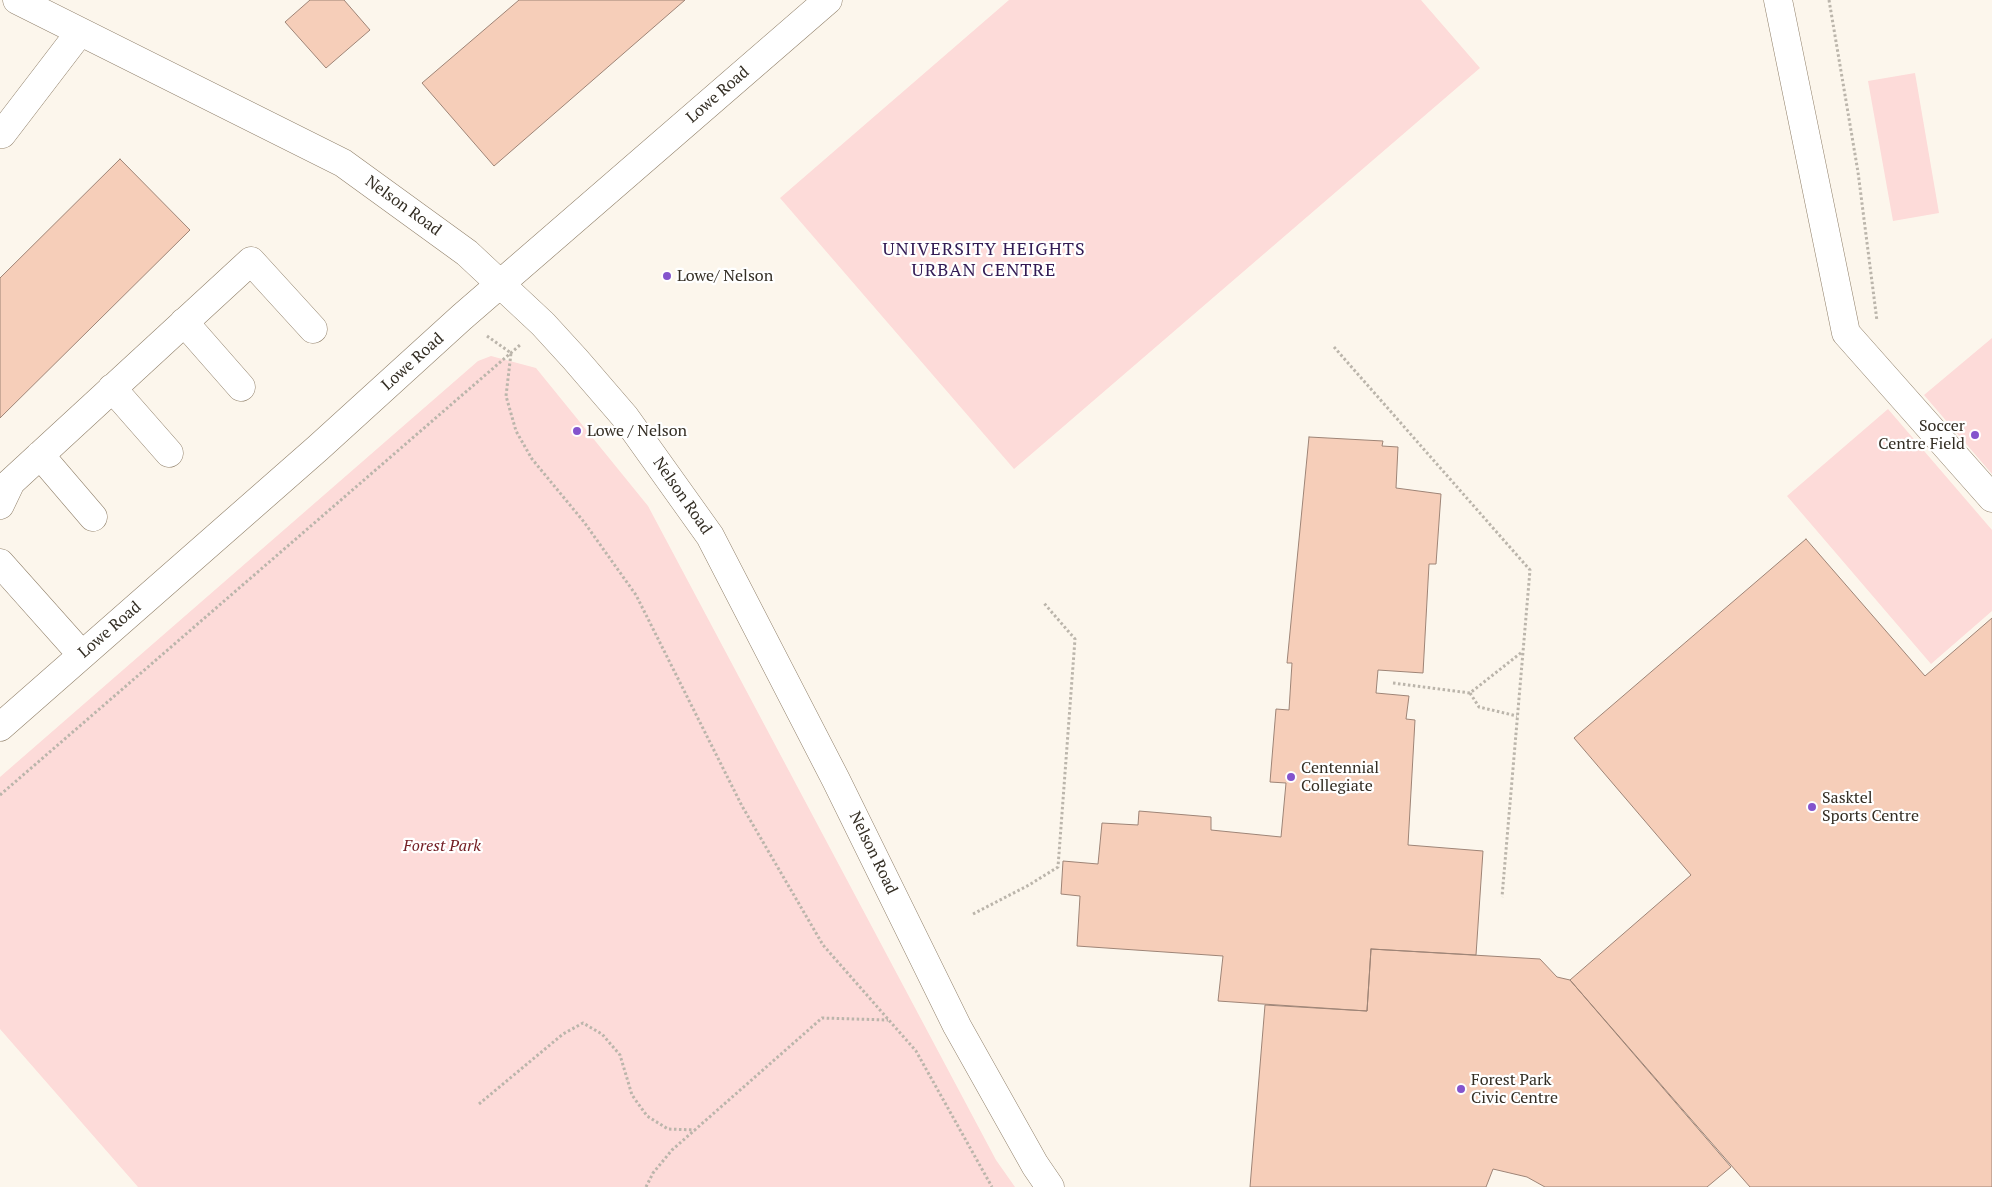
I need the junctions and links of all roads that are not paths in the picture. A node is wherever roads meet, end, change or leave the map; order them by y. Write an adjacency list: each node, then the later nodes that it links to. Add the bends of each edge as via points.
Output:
1 (17, 0): 4 (street, Nelson Road)
2 (828, 0): 6 (street, Lowe Road)
3 (1778, 0): 13 (street, via 1846,333)
4 (80, 32): 5 (street); 6 (street, Nelson Road, via 343,163 467,253)
5 (0, 133)
6 (500, 284): 17 (street, Lowe Road); 19 (street, Nelson Road, via 543,324 625,417 710,536 832,771 957,1026)
7 (184, 322): 8 (street, via 251,260); 9 (street); 10 (street)
8 (313, 329)
9 (241, 387)
10 (112, 388): 11 (street); 12 (street)
11 (169, 453)
12 (40, 455): 14 (street, via 11,482); 15 (street)
13 (1992, 498)
14 (0, 505)
15 (93, 517)
16 (0, 562): 17 (street)
17 (82, 655): 18 (street, Lowe Road)
18 (0, 727)
19 (1050, 1187)

